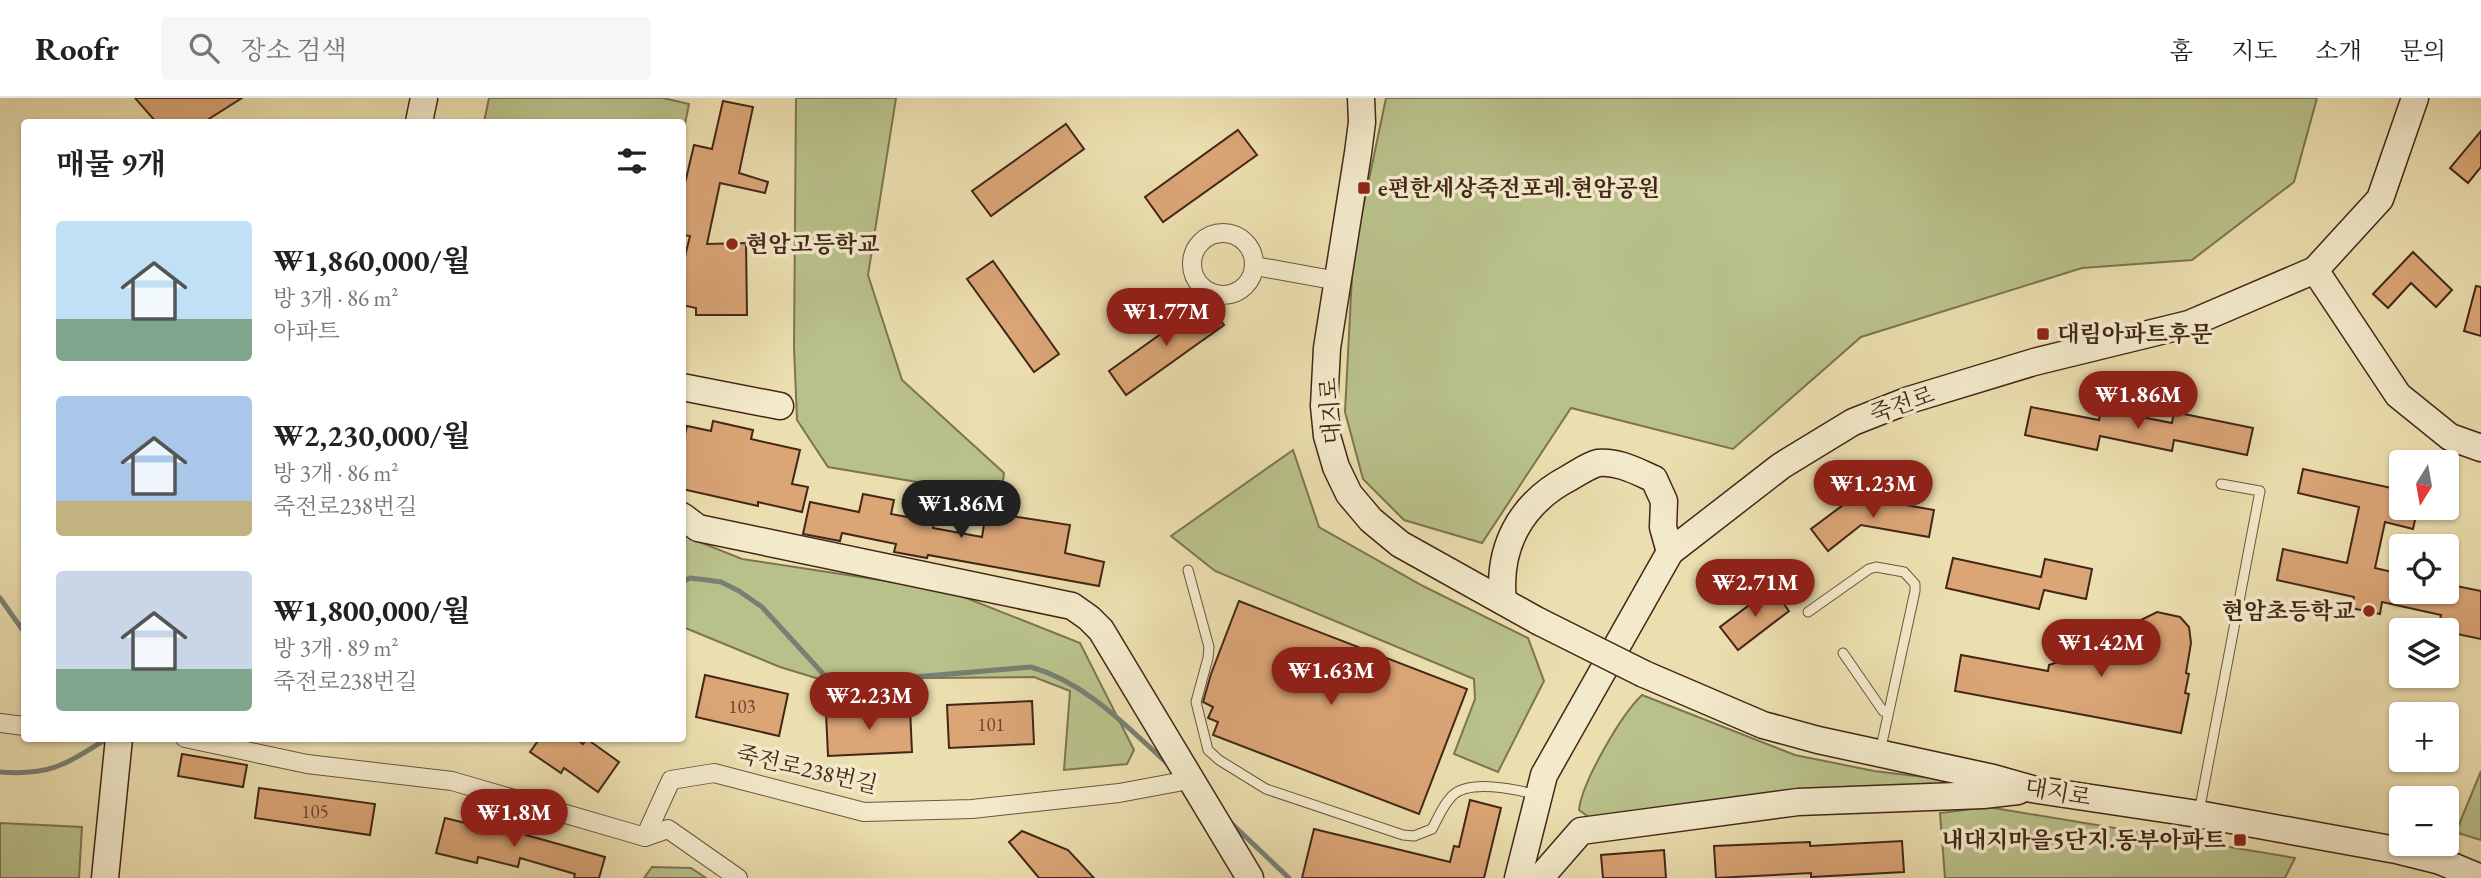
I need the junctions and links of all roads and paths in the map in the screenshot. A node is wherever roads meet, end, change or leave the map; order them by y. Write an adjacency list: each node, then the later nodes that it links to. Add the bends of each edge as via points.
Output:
1 (424, 98): 4 (street)
2 (1361, 98): 7 (street, 대지로, via 1362,122)
3 (2415, 98): 6 (street, 죽전로, via 2380,199)
4 (420, 119)
5 (1255, 266): 5 (street, via 1250,247 1234,234 1214,234 1194,254 1194,273 1220,302 1247,285); 7 (street)
6 (2315, 270): 10 (street, via 2398,395 2450,437); 13 (street, 죽전로, via 2189,324 2034,362 1853,422 1781,466)
7 (1338, 281): 15 (street, 대지로, via 1327,348 1325,406 1327,436 1349,494 1400,544)
8 (686, 388): 9 (street)
9 (780, 406)
10 (2481, 448)
11 (2221, 484): 27 (lane, via 2260,491)
12 (686, 519): 24 (street, via 698,528 1072,606 1101,630)
13 (1670, 552): 15 (street, via 1663,527 1664,501 1654,479 1619,464 1596,463 1546,489 1510,535 1500,576); 26 (street, 죽전로, via 1544,775)
14 (1188, 570): 26 (lane, via 1209,648 1196,702 1208,750 1219,760 1266,789 1404,835 1432,829 1446,803 1463,788)
15 (1503, 601): 23 (street, 대지로, bridge, via 1644,674 1763,724)
16 (1808, 612): 18 (lane, via 1869,569 1904,572 1911,577 1915,591)
17 (1843, 653): 18 (lane)
18 (1888, 713): 23 (lane)
19 (0, 723): 20 (street)
20 (21, 726)
21 (119, 742): 29 (street)
22 (204, 742): 28 (street, via 307,764 452,781)
23 (1880, 754): 25 (street, 대지로)
24 (1183, 781): 28 (street, 죽전로238번길, via 972,809 864,812 713,773 671,780); 31 (street)
25 (2032, 789): 27 (street, 대지로); 33 (street, via 1798,802 1581,831)
26 (1538, 795): 32 (street, 죽전로)
27 (2199, 814): 34 (street, 대지로, via 2396,850)
28 (645, 836): 30 (street, via 668,830)
29 (105, 878)
30 (738, 878)
31 (1250, 878)
32 (1518, 878)
33 (1539, 878)
34 (2481, 878)

